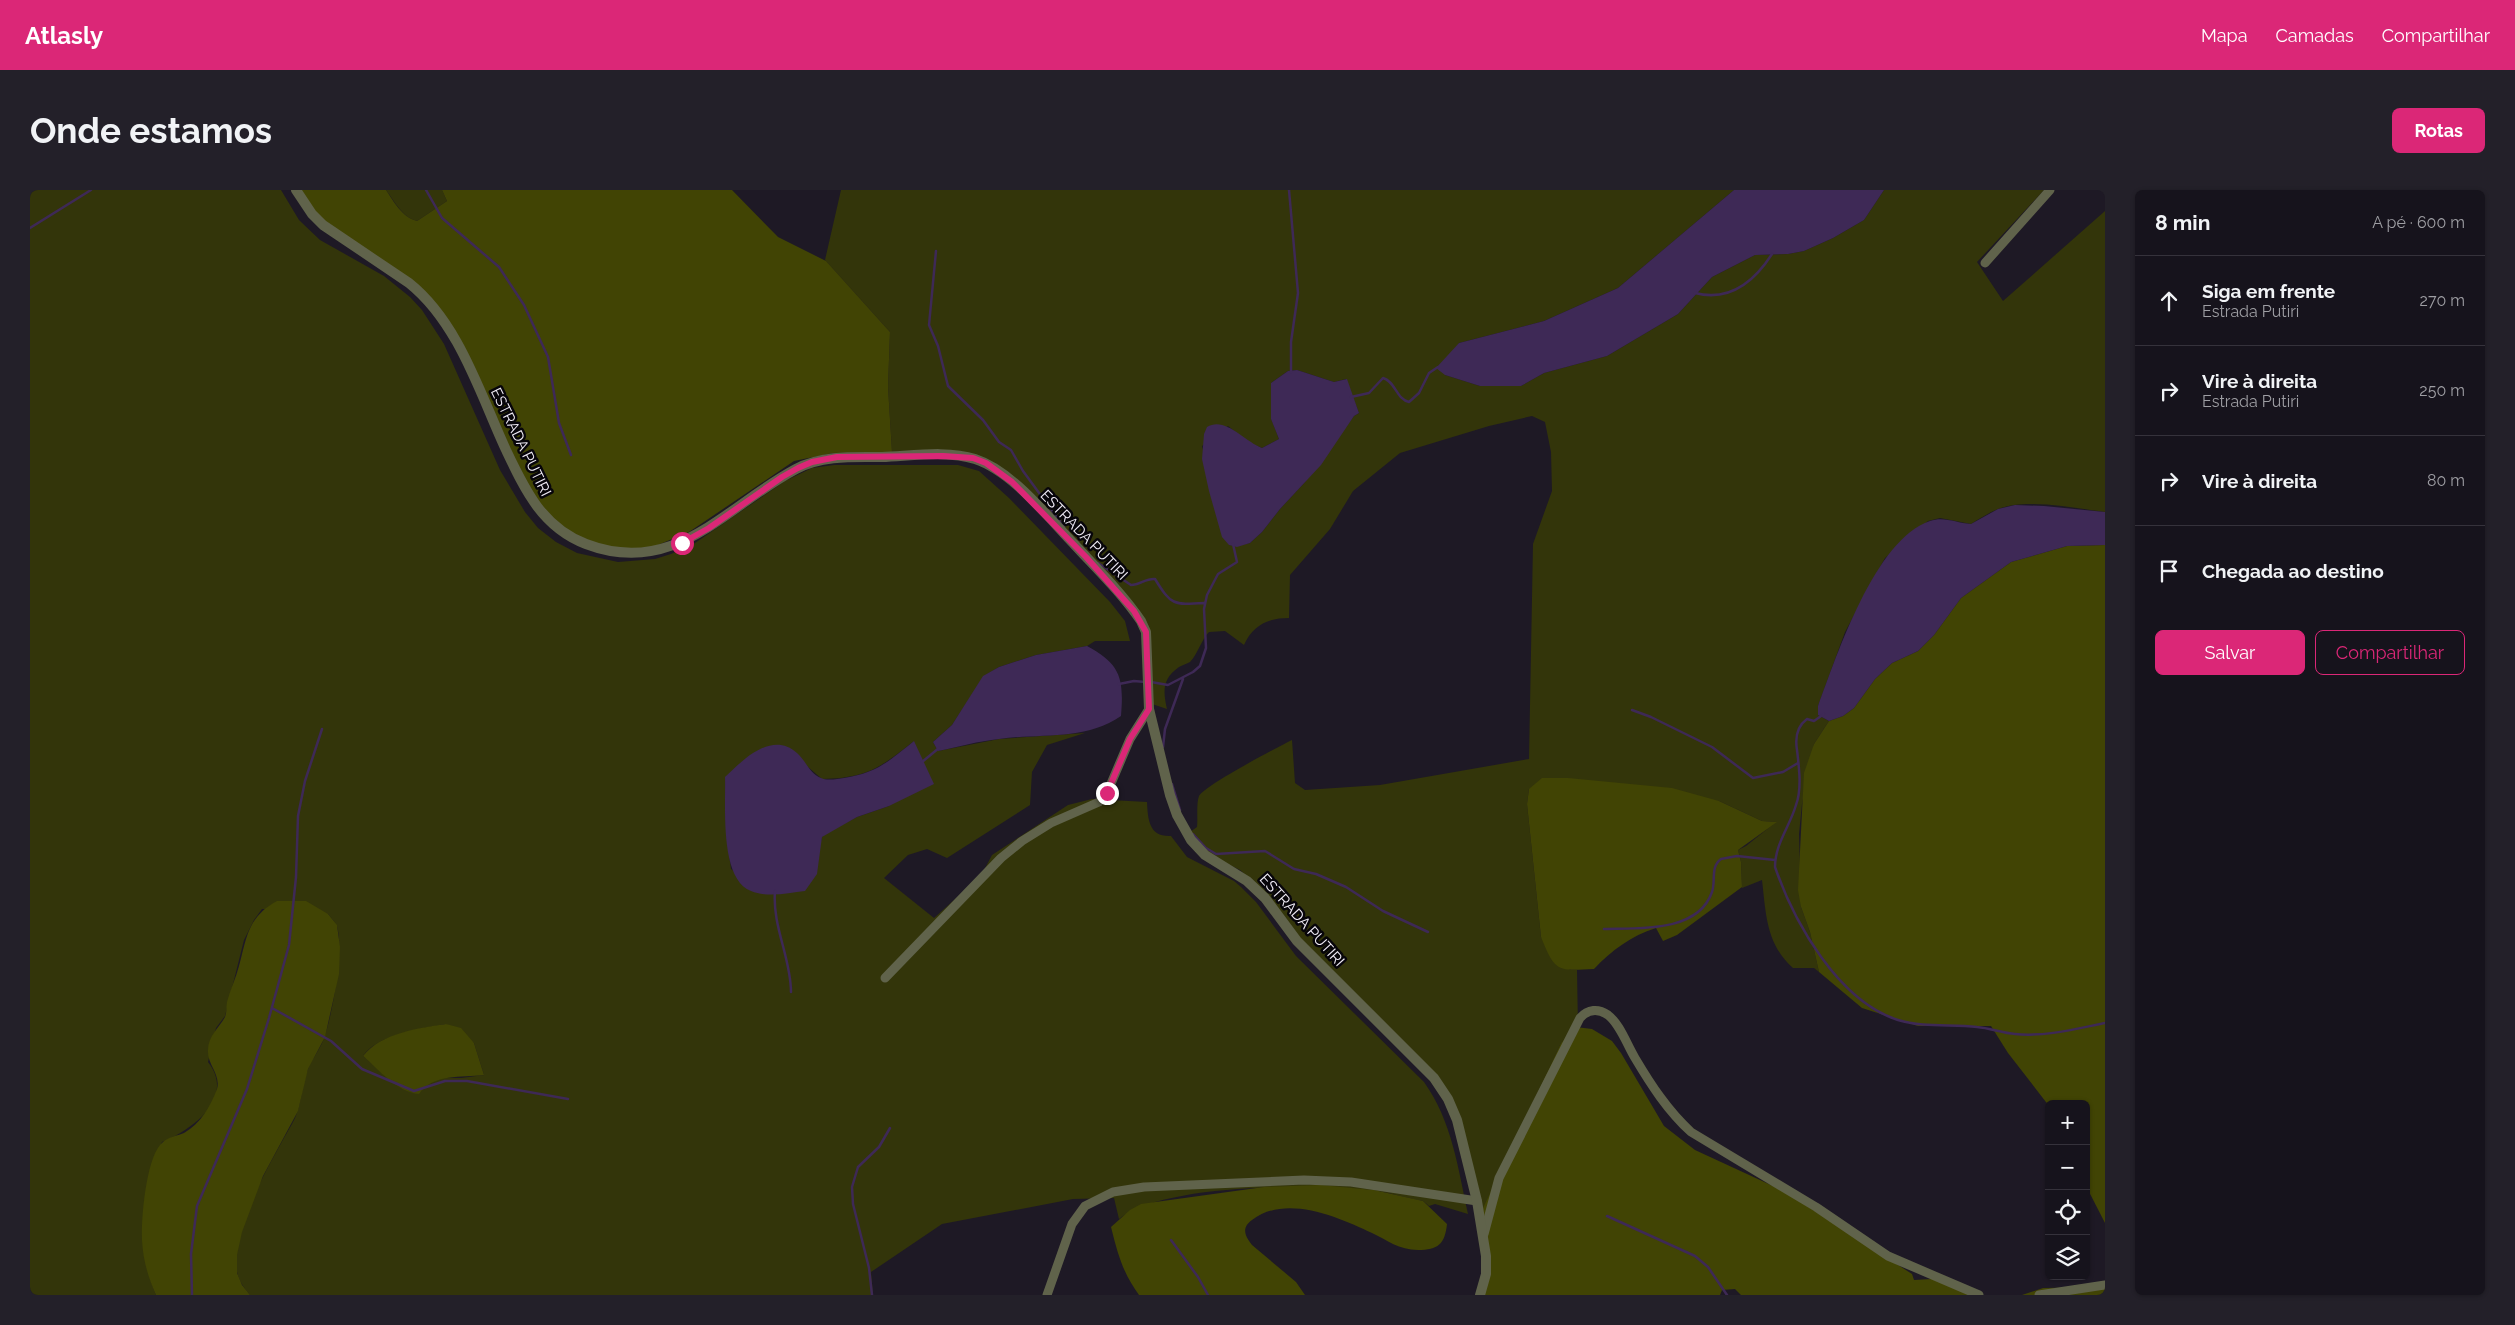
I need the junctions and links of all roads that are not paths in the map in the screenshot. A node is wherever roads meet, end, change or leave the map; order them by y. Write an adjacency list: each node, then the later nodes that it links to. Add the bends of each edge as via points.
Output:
1 (296, 190): 4 (street, ESTRADA PUTIRI, via 323,225 409,283 437,310 471,373 530,498 547,520 570,536 620,552 663,549 709,528 782,477 812,462 837,457 973,458 1001,472 1012,482 1134,611 1146,632)
2 (2050, 190): 3 (street)
3 (1985, 263)
4 (1149, 709): 5 (street, via 1130,739 1107,793 1099,802 1051,823 1008,853); 6 (street, ESTRADA PUTIRI, via 1170,795 1191,840 1205,855 1247,881 1265,898 1297,941 1434,1078 1457,1120)
5 (885, 978)
6 (1476, 1201): 7 (street, ESTRADA PUTIRI); 9 (street, via 1351,1182 1304,1180 1144,1187 1113,1192 1085,1206 1072,1224)
7 (1484, 1234): 10 (street, ESTRADA PUTIRI, via 1486,1274); 11 (street, via 1499,1178 1527,1119 1580,1018 1585,1012 1596,1010 1613,1020 1654,1090 1691,1132 1816,1207 1888,1256)
8 (2105, 1285): 12 (street)
9 (1046, 1295)
10 (1480, 1295)
11 (1979, 1295)
12 (2039, 1295)

